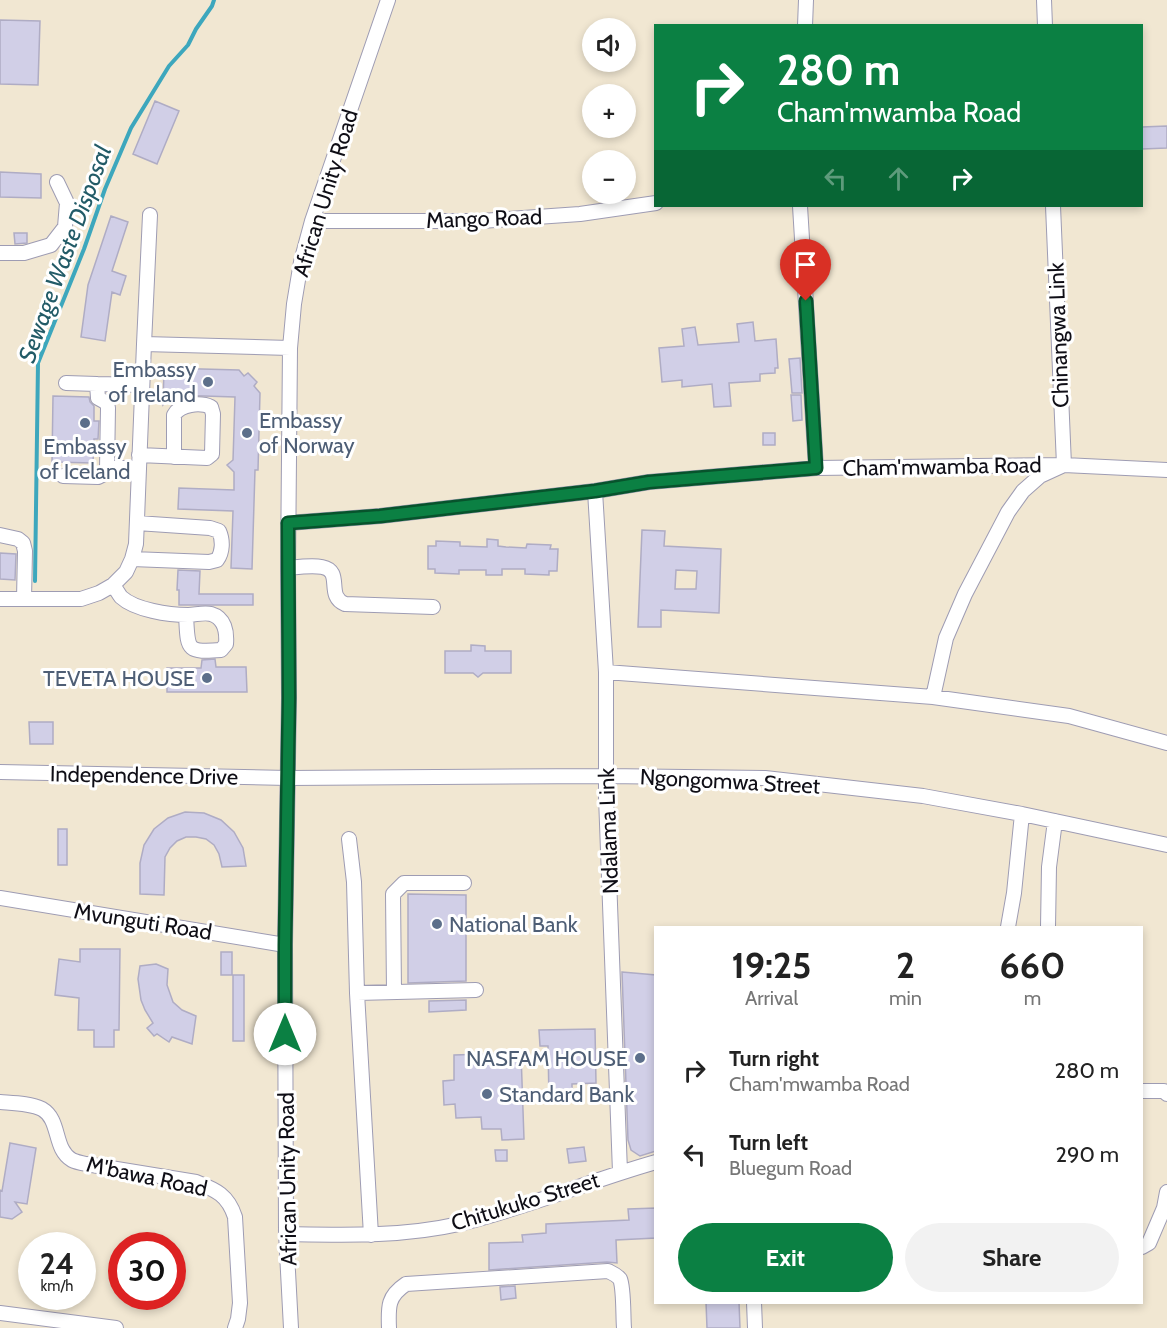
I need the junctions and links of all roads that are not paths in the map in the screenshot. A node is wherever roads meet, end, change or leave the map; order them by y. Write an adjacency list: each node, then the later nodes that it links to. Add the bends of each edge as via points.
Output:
1 (388, 0): 11 (street, African Unity Road)
2 (806, 0): 4 (street)
3 (1044, 0): 5 (street)
4 (805, 24)
5 (1045, 24)
6 (57, 182): 12 (street, via 68,203 65,226 51,245 24,253)
7 (654, 203): 11 (street, Mango Road, via 580,214 481,221)
8 (800, 207): 22 (street)
9 (1053, 207): 20 (street, Chinangwa Link)
10 (150, 215): 13 (street)
11 (312, 221): 14 (street, African Unity Road, via 301,262)
12 (0, 253)
13 (144, 344): 14 (street); 17 (street)
14 (290, 348): 27 (street, African Unity Road)
15 (66, 383): 16 (street)
16 (97, 384): 17 (street); 21 (street, via 98,398 108,408)
17 (142, 385): 19 (street)
18 (174, 457): 18 (street, via 207,458 212,454 211,407 206,404 177,410); 19 (street)
19 (139, 461): 21 (street); 26 (street)
20 (1064, 465): 22 (street, Cham'mwamba Road); 23 (street, Cham'mwamba Road); 37 (street, via 1040,476 1008,512 946,638)
21 (107, 468): 24 (street, via 99,477)
22 (816, 468): 25 (street, Cham'mwamba Road, via 649,482)
23 (1167, 470)
24 (63, 476)
25 (595, 491): 27 (street, Cham'mwamba Road); 36 (street, Ndalama Link)
26 (137, 523): 29 (street); 29 (street, via 219,531 221,555 209,562)
27 (288, 523): 30 (street, African Unity Road)
28 (0, 535): 33 (street, via 23,543)
29 (132, 559): 31 (street)
30 (288, 568): 34 (street, via 328,569 335,597 345,604); 41 (street, African Unity Road)
31 (113, 585): 33 (street, via 81,599); 35 (street, via 134,605)
32 (0, 599): 33 (street)
33 (24, 599)
34 (433, 607)
35 (186, 615)
36 (606, 672): 37 (street); 40 (street, Ndalama Link)
37 (933, 697): 38 (street, via 1069,716)
38 (1167, 743)
39 (0, 772): 41 (street, Independence Drive)
40 (606, 776): 41 (street, Ngongomwa Street); 42 (street, Ngongomwa Street, via 765,778 923,796); 58 (street, Ndalama Link)
41 (288, 777): 50 (street, African Unity Road)
42 (1022, 814): 43 (street, Ngongomwa Street); 48 (street)
43 (1055, 821): 45 (street, Ngongomwa Street); 49 (street)
44 (350, 839): 53 (street)
45 (1167, 845)
46 (464, 883): 52 (street, via 404,883 393,894)
47 (0, 898): 50 (street, Mvunguti Road)
48 (1008, 926)
49 (1048, 926)
50 (285, 945): 60 (street, African Unity Road)
51 (476, 990): 52 (street)
52 (394, 992): 53 (street)
53 (357, 993): 61 (street)
54 (1143, 1091): 55 (street)
55 (1167, 1094)
56 (0, 1102): 67 (street, M'bawa Road, via 42,1110 53,1120 62,1150 71,1159 196,1182 223,1196 235,1217 240,1303)
57 (654, 1163): 58 (street, Chitukuko Street)
58 (620, 1172): 61 (street, Chitukuko Street, via 498,1214 420,1231)
59 (1167, 1192): 62 (street, via 1149,1243)
60 (286, 1234): 61 (street, Chitukuko Street); 68 (street, African Unity Road)
61 (370, 1235)
62 (1143, 1246)
63 (758, 1304): 71 (street)
64 (0, 1313): 65 (street)
65 (94, 1327): 66 (street)
66 (116, 1328)
67 (235, 1328)
68 (291, 1328)
69 (389, 1328): 70 (street, via 389,1302 406,1284 608,1270 620,1279)
70 (624, 1328)
71 (755, 1328)

